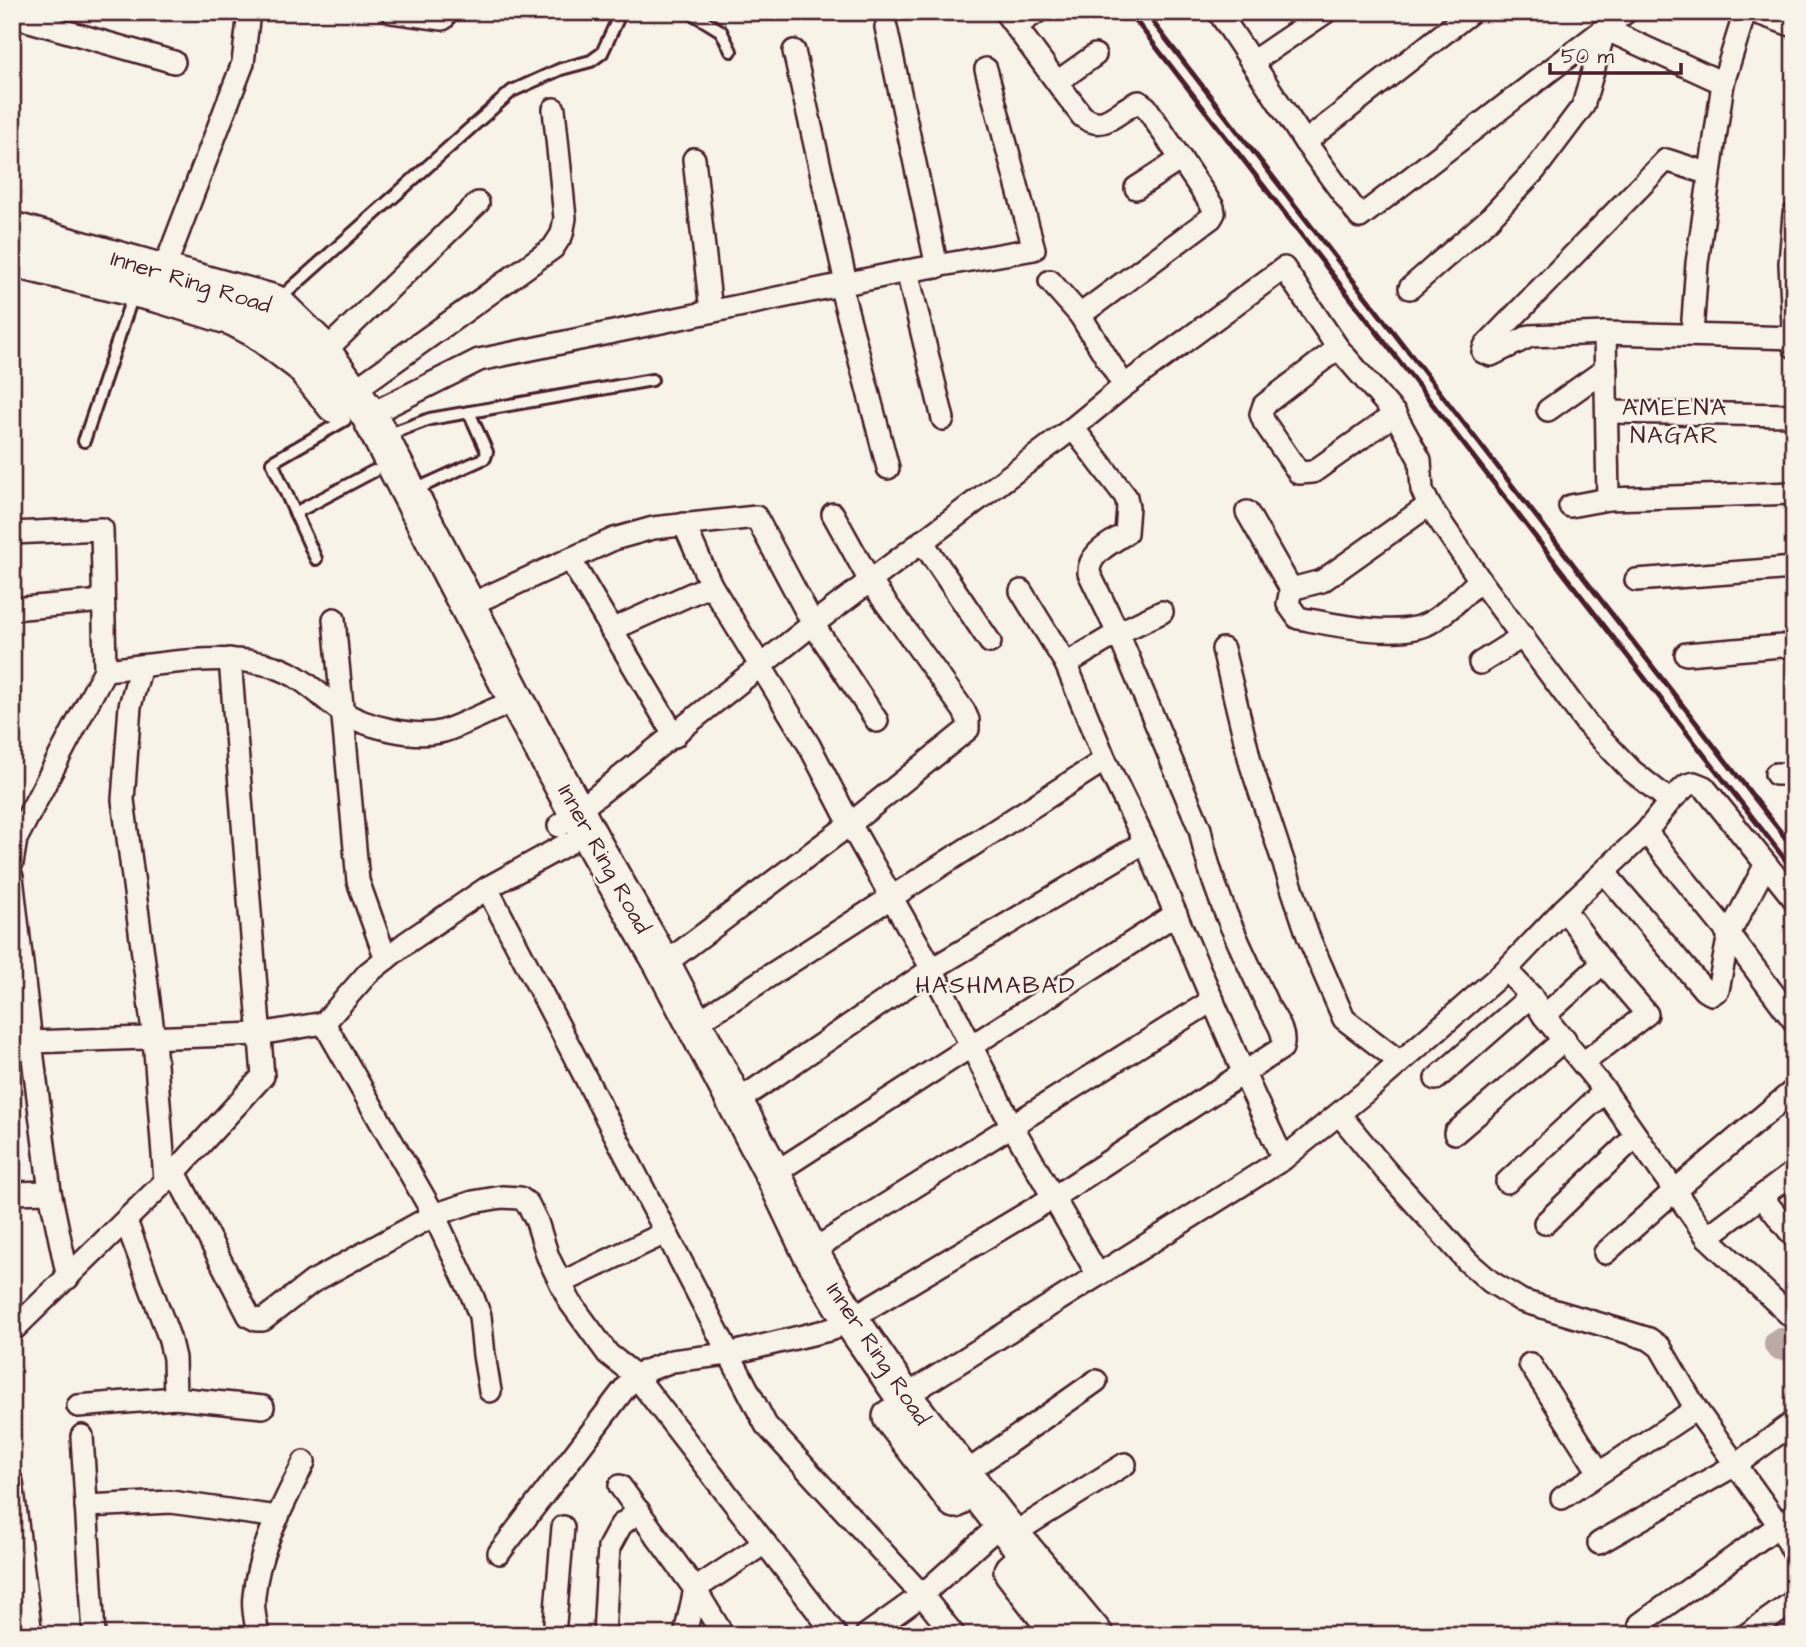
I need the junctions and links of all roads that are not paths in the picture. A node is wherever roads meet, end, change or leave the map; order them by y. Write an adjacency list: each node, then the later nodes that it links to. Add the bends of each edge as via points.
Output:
1 (249, 12): 39 (street, via 243,63)
2 (392, 12): 13 (street)
3 (621, 12): 43 (lane, via 602,53 512,90)
4 (690, 12): 18 (lane, via 721,31)
5 (1037, 12): 14 (street)
6 (1222, 12): 22 (street)
7 (1326, 12): 22 (street)
8 (1471, 12): 27 (street)
9 (1626, 12): 17 (street)
10 (1745, 12): 25 (street)
11 (1755, 12): 15 (street)
12 (12, 16): 21 (street)
13 (443, 19)
14 (1011, 19): 24 (street)
15 (1794, 26)
16 (886, 27): 37 (street)
17 (1605, 29): 25 (street); 27 (street, via 1360,217); 42 (street, via 1583,106 1535,170 1488,221)
18 (731, 51)
19 (794, 51): 41 (street)
20 (1095, 55): 24 (street)
21 (174, 62)
22 (1252, 62): 27 (street)
23 (986, 69): 37 (street, via 1034,249)
24 (1057, 82): 29 (street, via 1090,122 1099,124 1139,102)
25 (1723, 83): 30 (street)
26 (554, 108): 61 (street, via 565,218 562,234 553,248)
27 (1305, 142)
28 (694, 159): 44 (street)
29 (1181, 159): 31 (street); 45 (street, via 1214,213)
30 (1710, 174): 46 (street, via 1666,160 1483,352 1491,355 1530,336); 47 (street)
31 (1136, 188)
32 (478, 203): 51 (street)
33 (1794, 214): 36 (street)
34 (12, 230): 39 (highway, Inner Ring Road)
35 (12, 259): 39 (highway, Inner Ring Road)
36 (1792, 262): 48 (street)
37 (937, 267): 38 (street)
38 (907, 271): 41 (street); 60 (street)
39 (149, 280): 43 (highway, Inner Ring Road); 61 (highway, Inner Ring Road, via 257,330 302,364 330,398); 63 (lane)
40 (1050, 281): 45 (street)
41 (843, 284): 44 (street); 64 (street)
42 (1410, 288)
43 (275, 303): 51 (highway, Inner Ring Road)
44 (711, 311): 61 (street, via 479,360)
45 (1080, 315): 54 (street)
46 (1605, 333): 47 (street); 52 (street)
47 (1692, 334): 48 (street)
48 (1793, 338): 50 (street)
49 (1338, 348): 54 (street, via 1284,268); 58 (street); 58 (street, via 1264,405 1261,414 1299,473 1313,472)
50 (1794, 348)
51 (324, 352): 61 (highway, Inner Ring Road)
52 (1606, 369): 55 (street); 57 (street)
53 (652, 380): 56 (lane)
54 (1124, 386): 62 (street)
55 (1548, 410)
56 (469, 412): 61 (lane); 65 (lane, via 487,452 485,458)
57 (1607, 412): 59 (street); 67 (street)
58 (1395, 414): 68 (street, via 1420,460 1422,489)
59 (1794, 415)
60 (943, 419)
61 (364, 427): 65 (highway, Inner Ring Road); 71 (lane); 71 (lane, via 272,462); 104 (highway, Inner Ring Road)
62 (1073, 428): 75 (street); 92 (street, via 1126,497 1128,506 1126,533 1089,565)
63 (84, 441)
64 (888, 468)
65 (409, 493): 86 (highway, Inner Ring Road)
66 (1794, 493): 67 (street)
67 (1608, 499): 69 (street)
68 (1429, 505): 79 (street); 83 (street, via 1322,581)
69 (1570, 506)
70 (1247, 512): 83 (street)
71 (295, 513): 76 (lane)
72 (833, 514): 81 (street)
73 (684, 524): 77 (street, via 614,538); 82 (street); 90 (street, via 759,518)
74 (12, 533): 85 (street, via 102,528)
75 (922, 541): 81 (street); 94 (street)
76 (316, 559)
77 (570, 559): 86 (street); 91 (street)
78 (1794, 568): 80 (street)
79 (1480, 580): 83 (street, via 1433,621 1403,629 1352,629 1298,618 1288,604); 93 (street)
80 (1636, 580)
81 (870, 581): 90 (street); 110 (street, via 964,711 969,725 966,733)
82 (711, 585): 91 (street); 102 (street)
83 (1291, 589)
84 (1021, 592): 100 (street)
85 (103, 601): 87 (street); 103 (street)
86 (467, 606): 111 (highway, Inner Ring Road)
87 (12, 609)
88 (1162, 612): 92 (street)
89 (334, 620): 105 (street)
90 (813, 624): 102 (street); 106 (street)
91 (611, 630): 107 (street)
92 (1118, 633): 100 (street); 144 (street, via 1200,829 1214,887 1285,1040 1282,1048)
93 (1523, 636): 99 (street); 109 (street, via 1587,724 1632,771)
94 (990, 642)
95 (1794, 645): 97 (street)
96 (1223, 649): 142 (street, via 1251,765 1308,936 1344,1019)
97 (1686, 654)
98 (230, 659): 101 (street); 105 (street, via 277,667); 137 (street)
99 (1480, 663)
100 (1066, 664): 108 (street)
101 (141, 666): 103 (street); 138 (street, via 130,706 123,800)
102 (760, 666): 107 (street); 110 (street)
103 (105, 670): 114 (street, via 16,839)
104 (498, 708): 105 (street, via 425,734 404,733); 111 (highway, Inner Ring Road)
105 (344, 712): 125 (street, via 358,881)
106 (877, 721)
107 (675, 736): 111 (street)
108 (1105, 760): 113 (street); 119 (street)
109 (1670, 801): 112 (street); 115 (street, via 1687,785 1700,783)
110 (850, 824): 119 (street); 127 (street)
111 (568, 828): 118 (street); 127 (highway, Inner Ring Road); 175 (highway, Inner Ring Road, via 793,1261)
112 (1646, 832): 116 (street); 124 (street)
113 (1145, 842): 123 (street); 128 (street)
114 (12, 863)
115 (1766, 864): 120 (street); 124 (street)
116 (1604, 872): 122 (street); 124 (street, via 1707,993 1718,990)
117 (12, 877): 121 (street)
118 (487, 888): 125 (street); 166 (street)
119 (890, 897): 128 (street); 136 (street)
120 (1794, 899)
121 (15, 908): 132 (street)
122 (1564, 909): 126 (street); 129 (street)
123 (1176, 914): 131 (street); 141 (street)
124 (1729, 934): 134 (street)
125 (386, 959): 135 (street)
126 (1603, 963): 133 (street); 143 (street, via 1647,1014)
127 (663, 965): 136 (highway, Inner Ring Road)
128 (932, 969): 141 (street); 148 (street)
129 (1506, 970): 130 (street); 142 (street)
130 (1531, 996): 133 (street); 145 (street)
131 (1213, 1000): 144 (street); 150 (street)
132 (20, 1007): 140 (street)
133 (1545, 1016): 139 (street)
134 (1794, 1021)
135 (324, 1023): 137 (street); 163 (street)
136 (693, 1025): 148 (highway, Inner Ring Road)
137 (259, 1034): 138 (street); 156 (street, via 263,1076)
138 (154, 1039): 140 (street); 156 (street)
139 (1565, 1039): 143 (street); 151 (street)
140 (31, 1042): 158 (street)
141 (971, 1044): 150 (street); 155 (street)
142 (1400, 1062): 149 (street)
143 (1583, 1063): 147 (street)
144 (1244, 1074): 153 (street); 162 (street)
145 (1436, 1079)
146 (1794, 1090): 159 (street)
147 (1605, 1091): 152 (street); 157 (street)
148 (735, 1103): 155 (highway, Inner Ring Road)
149 (1339, 1114): 153 (street); 186 (street, via 1468,1262 1491,1282 1522,1301 1649,1339 1668,1357)
150 (1011, 1124): 162 (street); 169 (street)
151 (1455, 1133)
152 (1636, 1136): 159 (street); 165 (street)
153 (1283, 1159): 171 (street)
154 (1794, 1172): 161 (street)
155 (773, 1174): 169 (highway, Inner Ring Road)
156 (170, 1176): 163 (street, via 249,1316 257,1320 313,1282); 164 (street)
157 (1507, 1182)
158 (50, 1192): 160 (street); 172 (street)
159 (1673, 1192): 167 (street); 170 (street)
160 (12, 1193)
161 (1762, 1197): 167 (street); 168 (street)
162 (1054, 1198): 171 (street); 175 (street)
163 (434, 1215): 173 (street, via 473,1202 520,1198 537,1222); 181 (street, via 480,1315)
164 (126, 1221): 172 (street); 183 (street, via 169,1337)
165 (1545, 1223)
166 (665, 1233): 173 (street); 177 (street)
167 (1707, 1237): 174 (street)
168 (1794, 1237)
169 (810, 1252): 175 (highway, Inner Ring Road)
170 (1605, 1254)
171 (1098, 1275): 182 (street)
172 (68, 1278): 176 (street)
173 (561, 1283): 179 (street, via 608,1354)
174 (1794, 1316)
175 (842, 1324): 177 (street); 182 (highway, Inner Ring Road); 202 (highway, Inner Ring Road, via 862,1378 921,1459)
176 (12, 1331)
177 (728, 1354): 179 (street, via 672,1361); 208 (street, via 766,1425)
178 (1530, 1364): 192 (street)
179 (635, 1375): 203 (street); 205 (street)
180 (1096, 1381): 193 (street)
181 (491, 1391)
182 (904, 1397): 193 (highway, Inner Ring Road)
183 (174, 1398): 184 (street); 185 (street)
184 (78, 1406)
185 (263, 1407)
186 (1696, 1409): 191 (street); 192 (street)
187 (1794, 1422): 191 (street)
188 (82, 1436): 197 (street)
189 (304, 1462): 199 (street)
190 (1125, 1464): 202 (street)
191 (1737, 1464): 200 (street); 204 (street)
192 (1599, 1472): 196 (street)
193 (964, 1474): 202 (highway, Inner Ring Road)
194 (12, 1482): 211 (street)
195 (620, 1486): 198 (street)
196 (1562, 1498)
197 (86, 1506): 199 (street, via 171,1502); 212 (street)
198 (639, 1511): 207 (street); 215 (street, via 621,1525 609,1547)
199 (278, 1517): 213 (street, via 257,1574 253,1599)
200 (1786, 1520): 206 (street); 210 (street)
201 (563, 1527): 214 (street)
202 (1000, 1531): 208 (street); 221 (highway, Inner Ring Road); 222 (highway, Inner Ring Road)
203 (765, 1543): 207 (street); 218 (street)
204 (1600, 1543)
205 (499, 1553)
206 (1794, 1553)
207 (695, 1589): 216 (street); 217 (street)
208 (922, 1595): 219 (street); 220 (street)
209 (1794, 1601): 223 (street)
210 (1640, 1624)
211 (31, 1635)
212 (94, 1635)
213 (258, 1635)
214 (554, 1635)
215 (604, 1635)
216 (685, 1635)
217 (723, 1635)
218 (836, 1635)
219 (866, 1635)
220 (954, 1635)
221 (1061, 1635)
222 (1095, 1635)
223 (1746, 1635)

